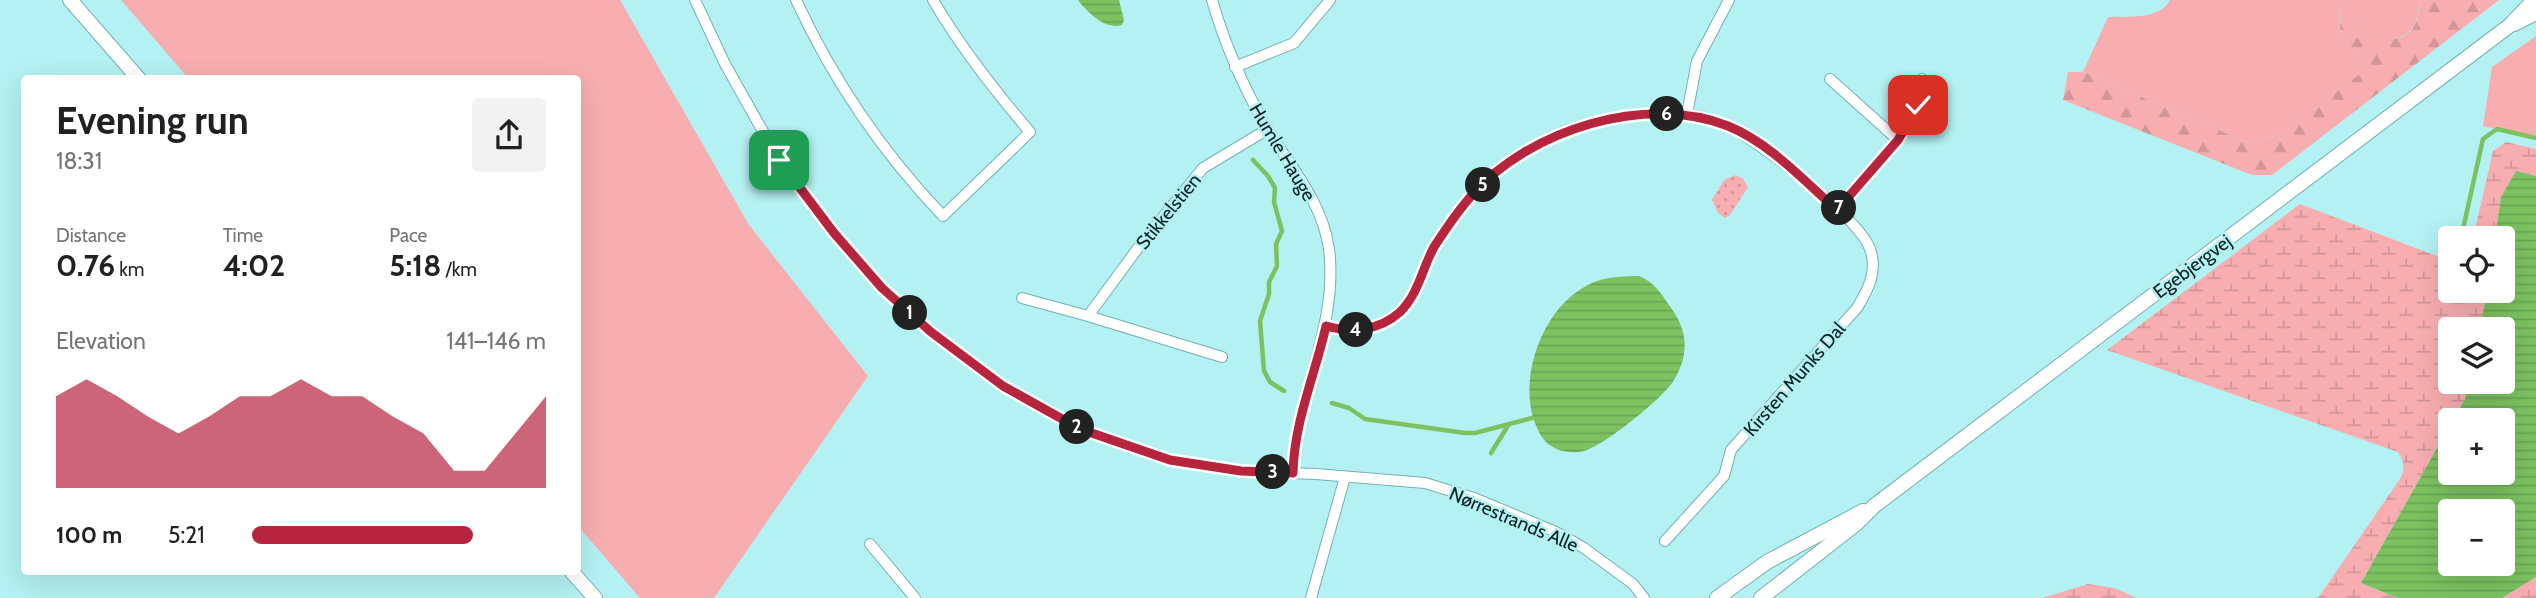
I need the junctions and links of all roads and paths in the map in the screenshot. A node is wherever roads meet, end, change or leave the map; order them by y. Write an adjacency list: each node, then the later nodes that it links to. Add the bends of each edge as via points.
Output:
1 (70, 0): 12 (street)
2 (695, 0): 23 (street, Nørrestrands Alle, via 779,160 866,270 931,332 1003,386 1080,429 1170,460)
3 (796, 0): 4 (street, via 854,108 907,178 943,216 1030,132 994,90)
4 (933, 0)
5 (1212, 0): 11 (street, Humle Hauge)
6 (1331, 0): 11 (street, via 1294,43)
7 (1729, 0): 15 (street, via 1697,61)
8 (2533, 0): 10 (street, Egebjergvej)
9 (2536, 13): 10 (street, Egebjergvej)
10 (2509, 26): 25 (street, Egebjergvej)
11 (1235, 67): 16 (street, Humle Hauge)
12 (136, 75)
13 (1830, 79): 17 (street)
14 (1922, 79): 17 (street, via 1918,105)
15 (1687, 114): 18 (street, Kirsten Munks Dal, via 1729,127 1758,144); 21 (street, Kirsten Munks Dal, via 1651,114 1576,127 1505,165 1472,195 1434,248 1415,293 1398,313 1373,327 1345,331)
16 (1268, 129): 20 (street, Stikkelstien, via 1203,168); 21 (street, Humle Hauge, via 1322,219 1331,278)
17 (1898, 140): 18 (street)
18 (1837, 210): 26 (street, Kirsten Munks Dal, via 1861,232 1871,250 1870,286 1857,308 1731,450 1724,476)
19 (1022, 298): 20 (street)
20 (1088, 316): 22 (street)
21 (1326, 326): 23 (street, Humle Hauge, via 1293,450)
22 (1222, 357)
23 (1293, 473): 24 (street, Nørrestrands Alle)
24 (1345, 477): 31 (street); 32 (street, Nørrestrands Alle, via 1425,484 1474,498 1584,548 1633,584)
25 (1874, 506): 33 (street, Egebjergvej, via 1767,562); 34 (street, Egebjergvej)
26 (1665, 541)
27 (870, 544): 30 (street)
28 (575, 575): 29 (street)
29 (595, 598)
30 (915, 598)
31 (1311, 598)
32 (1644, 598)
33 (1717, 598)
34 (1761, 598)

